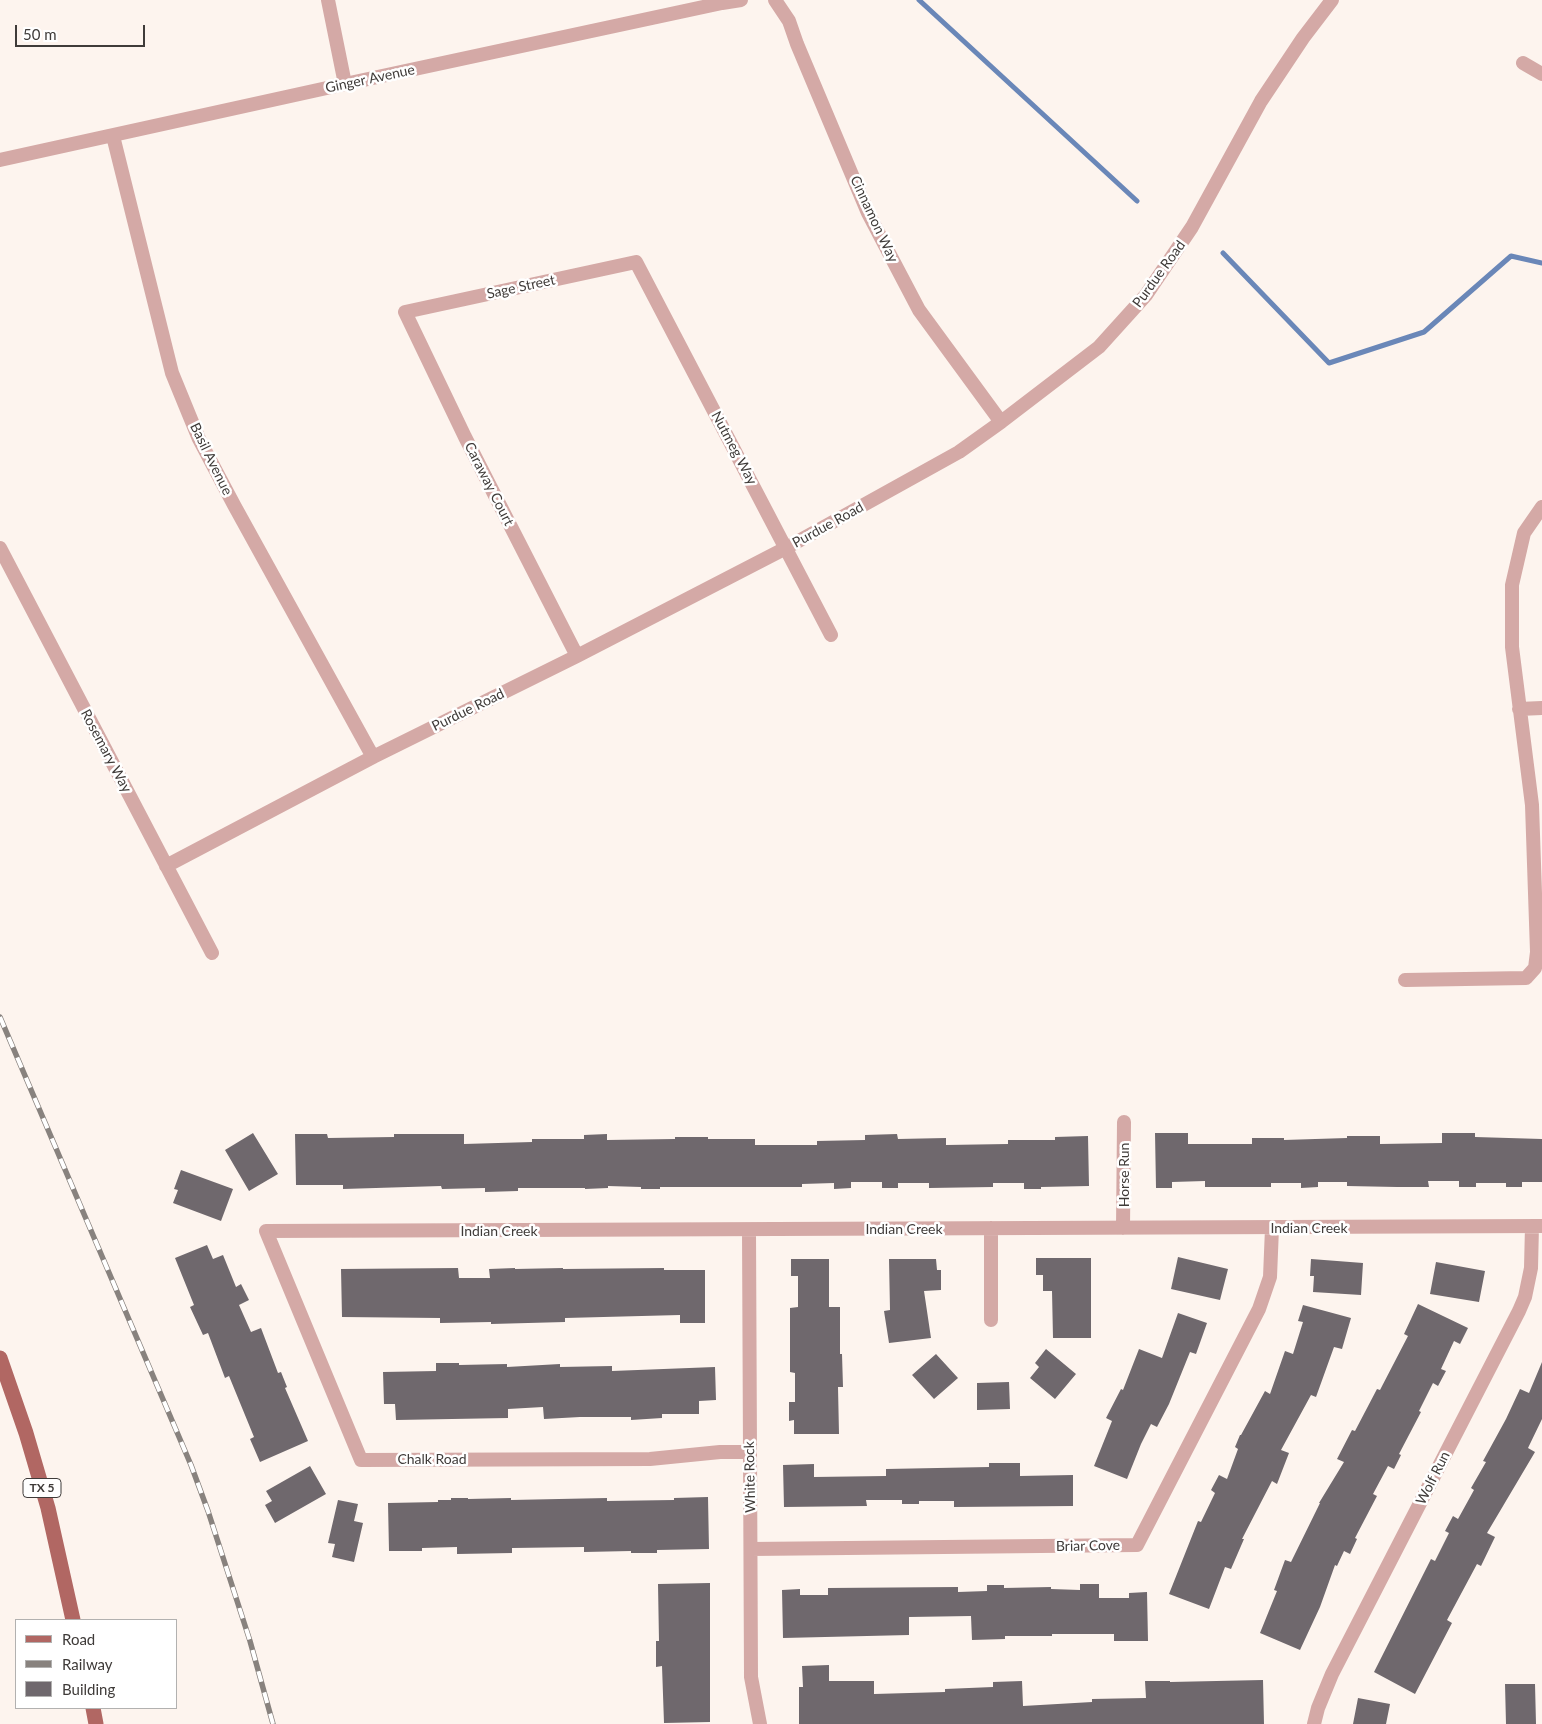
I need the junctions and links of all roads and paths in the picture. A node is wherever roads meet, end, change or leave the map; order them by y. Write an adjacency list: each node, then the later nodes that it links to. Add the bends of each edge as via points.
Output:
1 (328, 0): 7 (street)
2 (741, 0): 7 (street, Ginger Avenue)
3 (775, 0): 12 (street, Cinnamon Way, via 789,21 868,213 918,310)
4 (1332, 0): 12 (street, Purdue Road, via 1261,101 1192,227 1146,295 1099,347)
5 (1523, 63): 6 (street)
6 (1542, 74)
7 (345, 84): 8 (street, Ginger Avenue)
8 (113, 136): 9 (street, Ginger Avenue); 20 (street, Basil Avenue, via 172,373 199,438)
9 (0, 160)
10 (636, 262): 11 (street, Sage Street); 15 (street, Nutmeg Way)
11 (405, 312): 17 (street, Caraway Court)
12 (1001, 422): 15 (street, Purdue Road, via 959,452)
13 (1542, 507): 19 (street, via 1524,533 1512,586 1512,647)
14 (0, 548): 21 (street, Rosemary Way)
15 (786, 548): 16 (street, Nutmeg Way); 17 (street, Purdue Road)
16 (831, 635)
17 (577, 656): 20 (street, Purdue Road)
18 (1542, 708): 19 (street)
19 (1519, 709): 23 (street, via 1532,805 1535,968 1526,978)
20 (373, 757): 21 (street, Purdue Road)
21 (166, 866): 22 (street, Rosemary Way)
22 (212, 953)
23 (1405, 980)
24 (1124, 1122): 27 (street, Horse Run)
25 (1537, 1226): 28 (street, Indian Creek); 39 (street, Wolf Run, via 1531,1268 1519,1311 1332,1674)
26 (991, 1228): 27 (street, Indian Creek); 29 (street, Indian Creek); 31 (street)
27 (1124, 1228): 28 (street, Indian Creek)
28 (1272, 1228): 34 (street, Briar Cove, via 1270,1277 1260,1309 1137,1545)
29 (749, 1230): 30 (street, Indian Creek); 33 (street, White Rock)
30 (266, 1232): 33 (street, Chalk Road, via 361,1460 650,1459)
31 (991, 1320)
32 (0, 1358): 35 (main road, TX 5, via 48,1508)
33 (750, 1452): 34 (street, White Rock)
34 (751, 1550): 38 (street, White Rock, via 751,1677)
35 (73, 1619)
36 (93, 1709): 37 (main road)
37 (96, 1724)
38 (760, 1724)
39 (1314, 1724)

